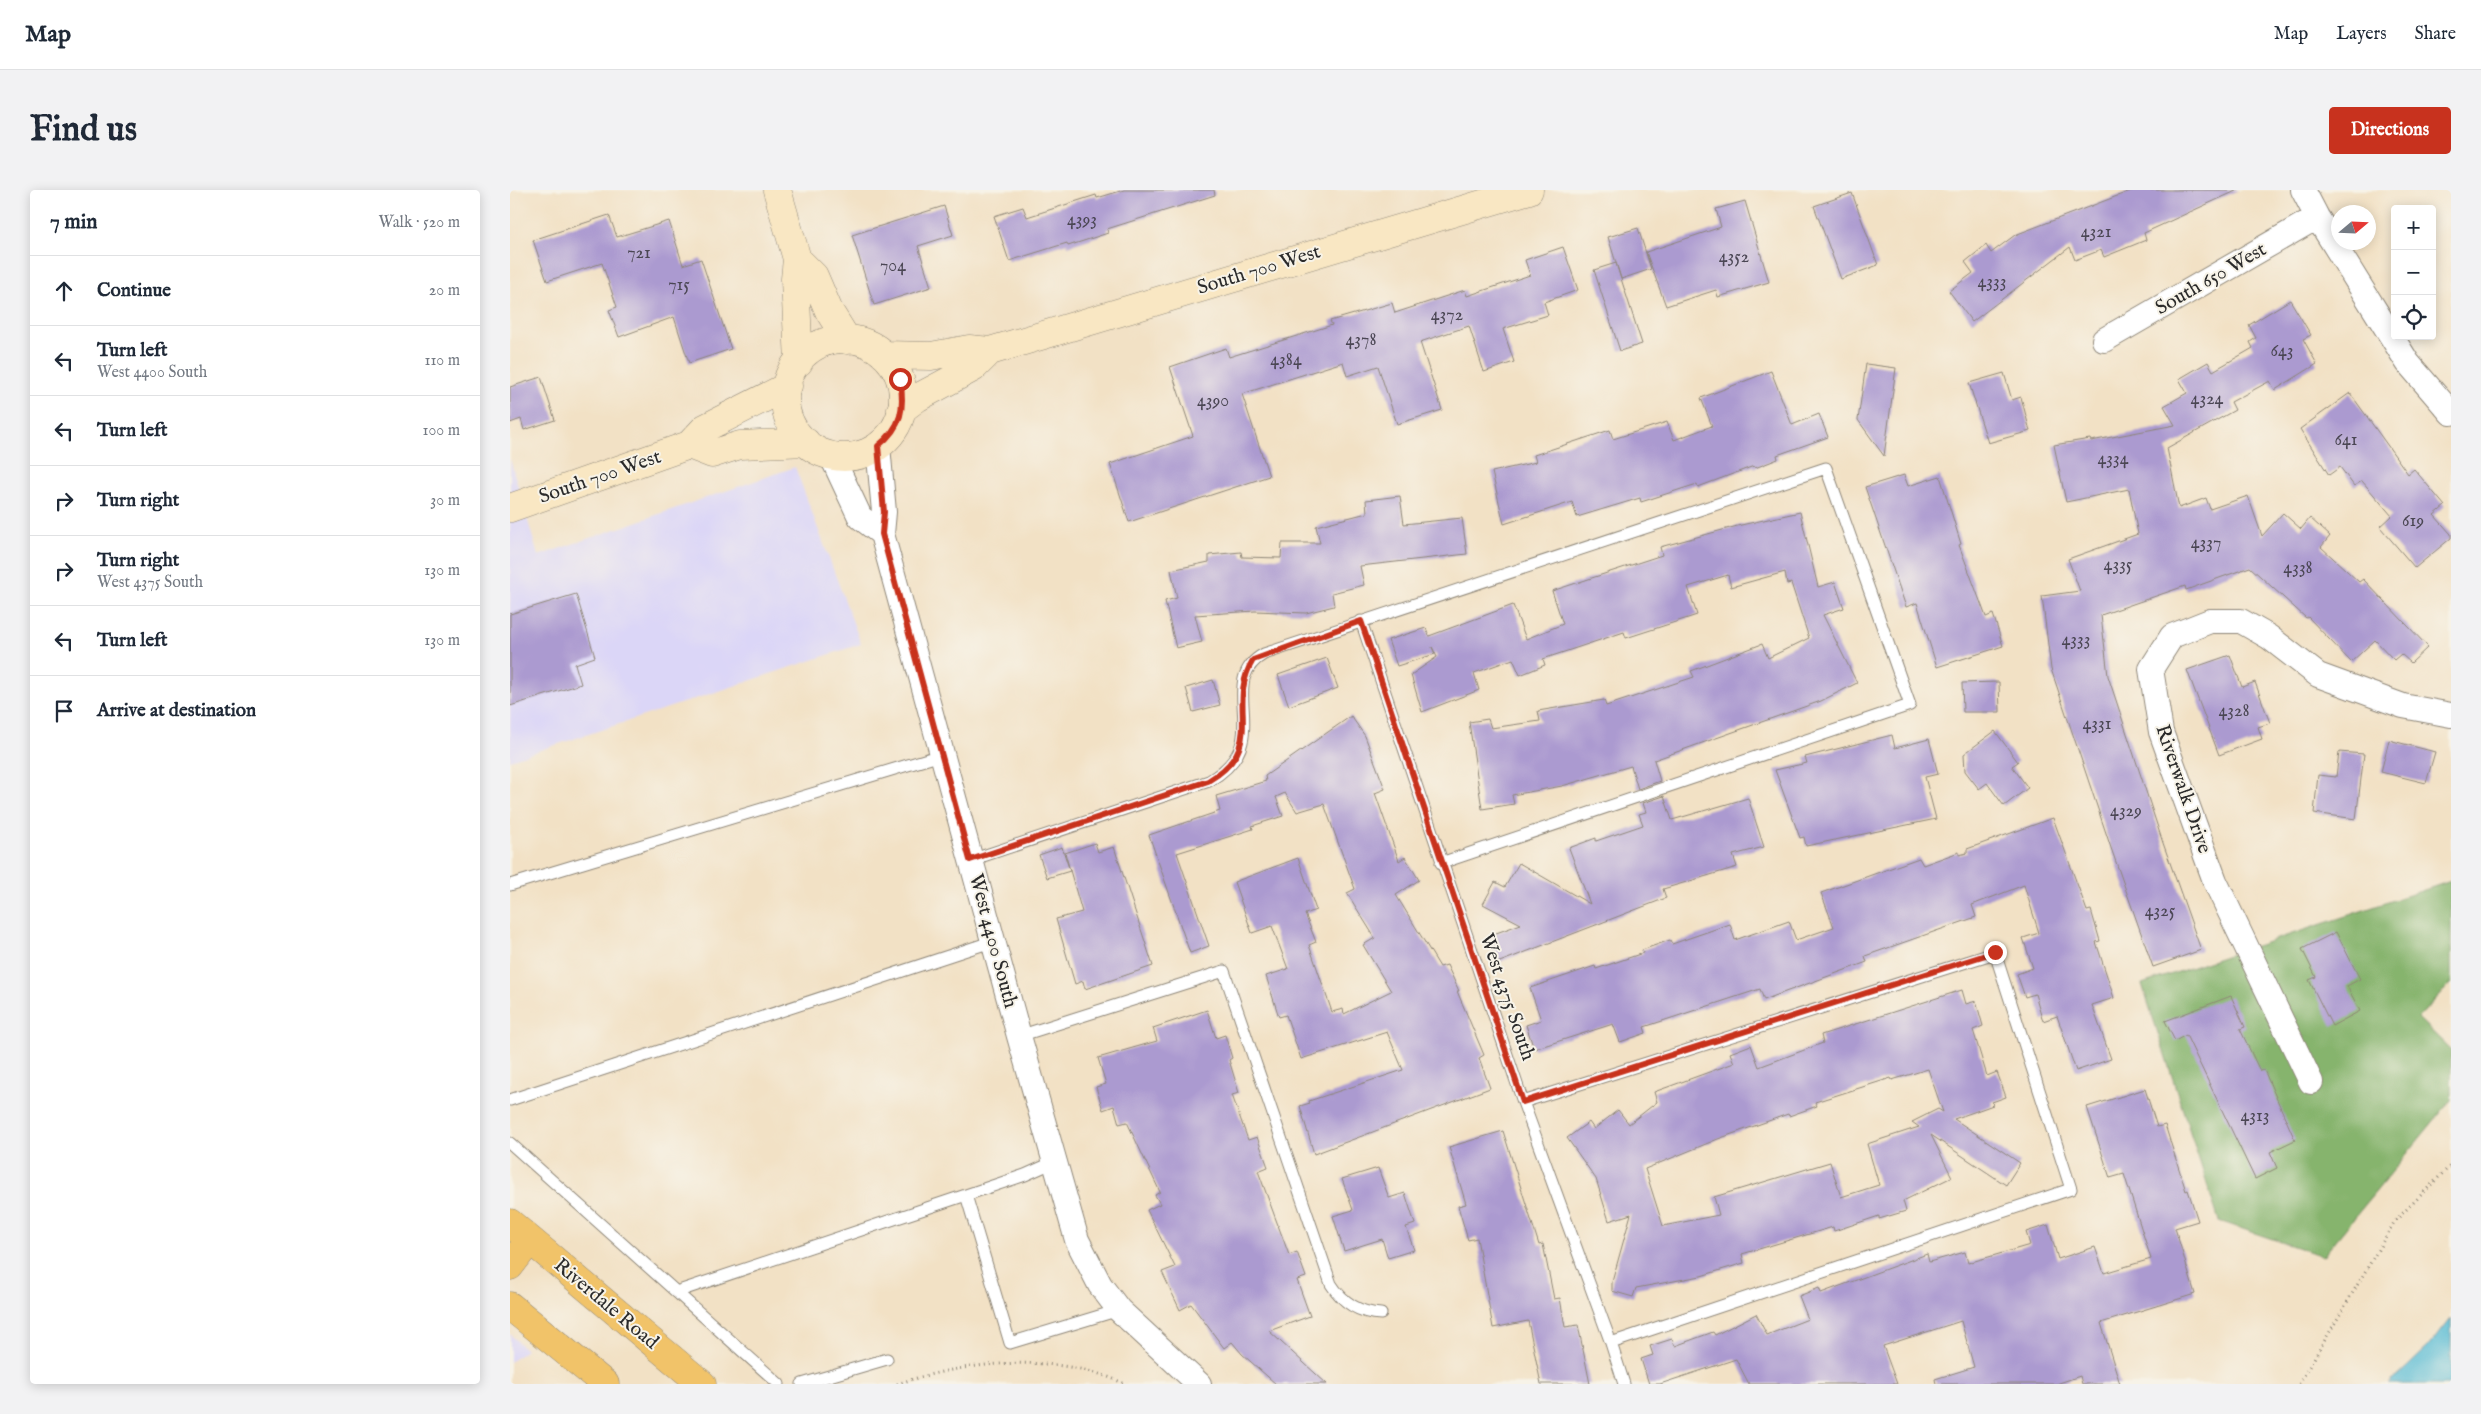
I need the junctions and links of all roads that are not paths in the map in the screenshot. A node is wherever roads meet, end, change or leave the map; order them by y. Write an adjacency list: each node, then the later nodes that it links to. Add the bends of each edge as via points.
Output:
1 (778, 190): 5 (street)
2 (1529, 190): 8 (street, South 700 West)
3 (2303, 190): 4 (street)
4 (2317, 217): 7 (street, South 650 West); 12 (street, via 2408,363)
5 (797, 259): 6 (street, via 814,276 829,311); 10 (street)
6 (847, 340): 9 (street, via 875,347); 10 (street, via 814,345)
7 (2104, 340)
8 (990, 351): 9 (street, South 700 West, via 970,349 931,356); 11 (street, South 700 West, via 973,368)
9 (884, 356): 11 (street, via 900,379)
10 (793, 374): 13 (street, via 785,408 792,426); 14 (street, South 700 West, via 704,428)
11 (901, 410): 15 (street, via 889,437)
12 (2451, 413)
13 (806, 442): 14 (street, via 740,445 712,454); 16 (street)
14 (689, 445): 17 (street, South 700 West)
15 (878, 446): 16 (street, via 853,457); 18 (street, West 4400 South, via 884,512)
16 (831, 456): 18 (street, via 860,517)
17 (510, 508)
18 (882, 534): 21 (street, West 4400 South)
19 (1361, 621): 22 (lane, via 1253,660 1243,683 1243,741 1234,760 1222,773 1208,781); 23 (lane, West 4375 South); 23 (lane, via 1826,468 1910,705)
20 (2451, 715): 27 (street, Riverwalk Drive, via 2403,706 2318,675 2269,637 2241,621 2210,621 2172,636 2151,668 2161,732 2215,881)
21 (941, 755): 22 (street, West 4400 South); 24 (lane)
22 (970, 860): 25 (street, West 4400 South)
23 (1442, 863): 29 (lane, West 4375 South)
24 (510, 885)
25 (994, 941): 26 (street, West 4400 South); 28 (lane)
26 (1019, 1036): 31 (street, West 4400 South); 39 (lane, via 1224,971 1331,1284 1338,1295 1354,1308)
27 (2311, 1082)
28 (510, 1100)
29 (1523, 1102): 40 (lane, West 4375 South); 40 (lane, via 1995,952 2071,1190)
30 (510, 1143): 36 (lane)
31 (1054, 1162): 32 (lane); 38 (street, West 4400 South, via 1077,1240 1100,1285)
32 (966, 1195): 36 (lane); 38 (lane, via 1010,1343)
33 (510, 1223): 34 (main road, Riverdale Road)
34 (530, 1240): 35 (main road); 43 (main road, Riverdale Road)
35 (510, 1266)
36 (676, 1292): 44 (lane)
37 (510, 1306): 42 (main road)
38 (1119, 1310): 46 (street, West 4400 South)
39 (1381, 1314)
40 (1611, 1344): 47 (lane, West 4375 South)
41 (886, 1359): 45 (lane)
42 (605, 1384)
43 (702, 1384)
44 (778, 1384)
45 (802, 1384)
46 (1198, 1384)
47 (1624, 1384)

